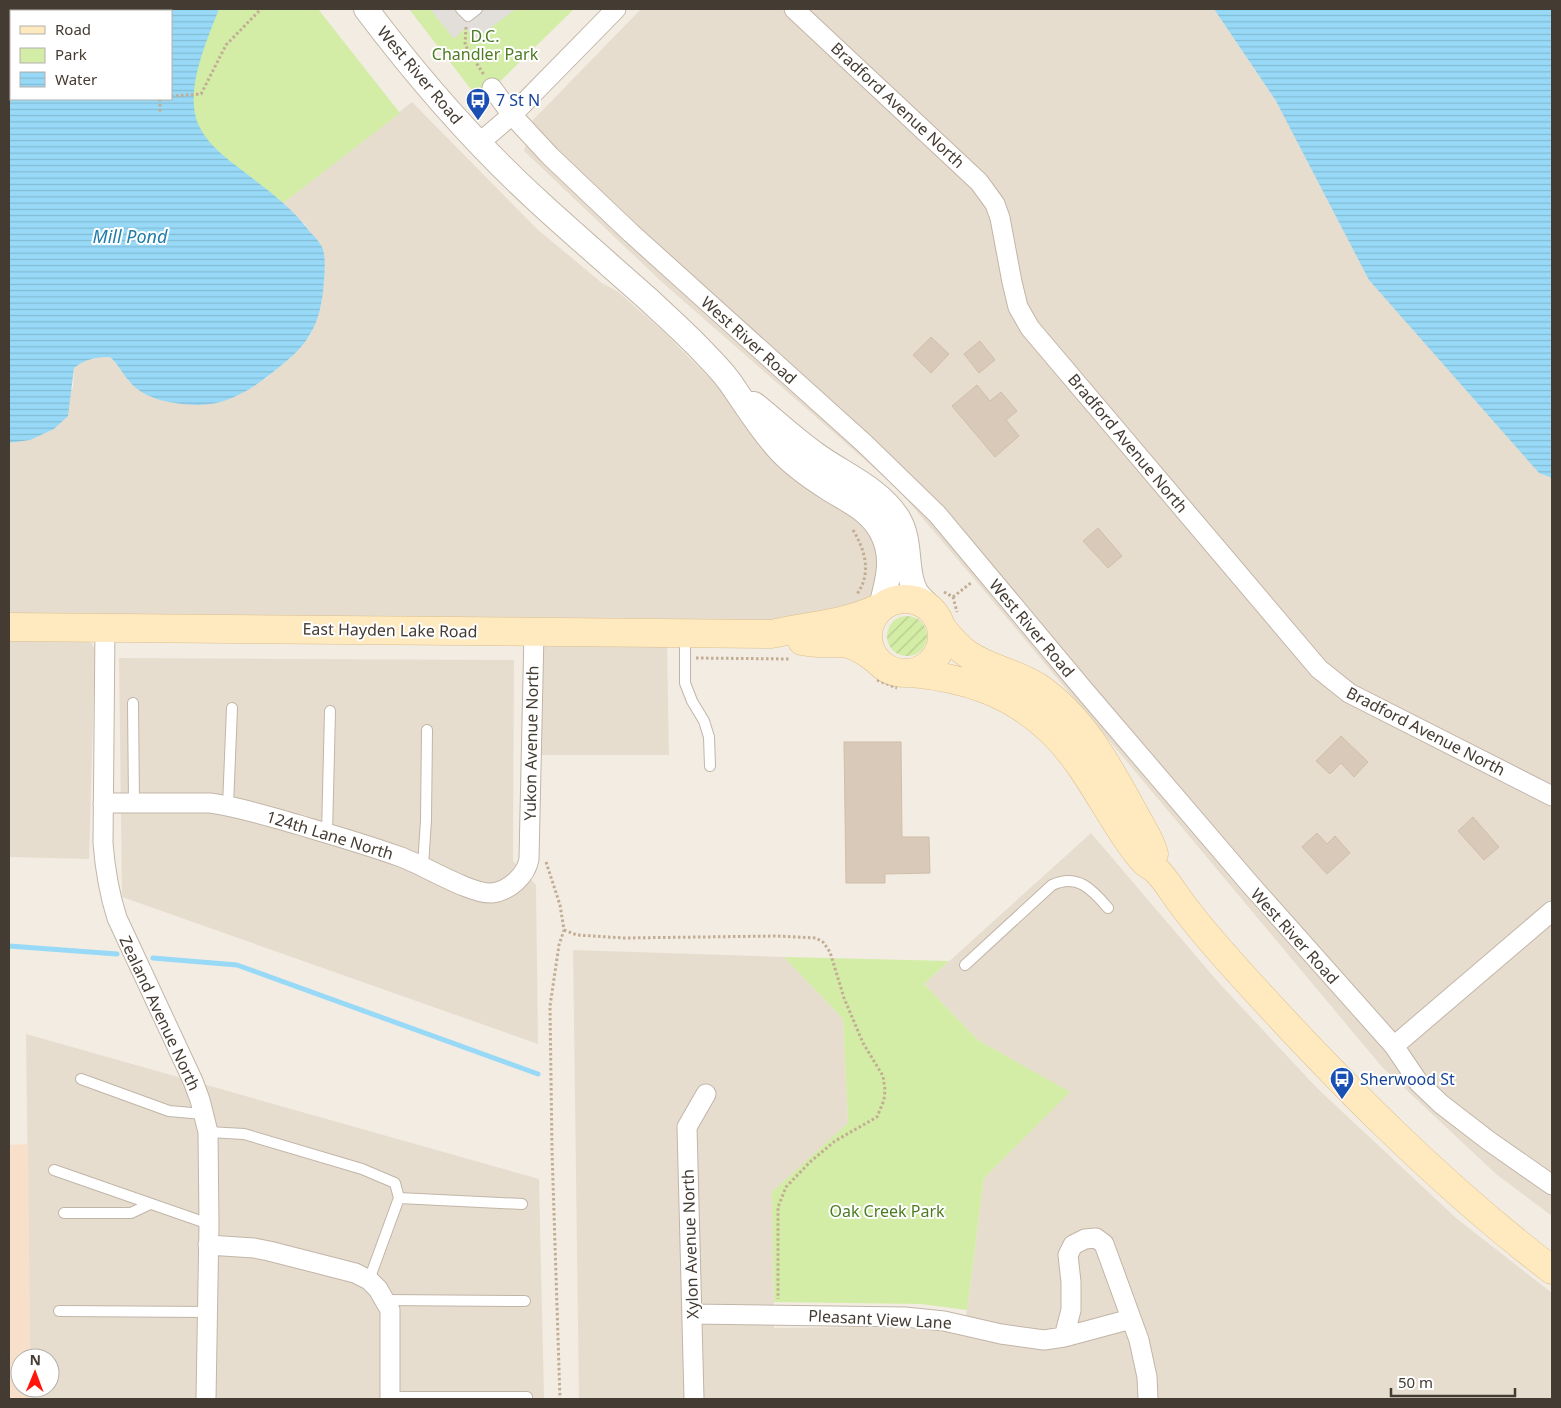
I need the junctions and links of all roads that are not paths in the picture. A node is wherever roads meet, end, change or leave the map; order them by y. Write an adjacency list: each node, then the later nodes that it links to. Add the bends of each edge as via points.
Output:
1 (366, 9): 8 (street, West River Road, via 410,66)
2 (477, 9): 5 (lane)
3 (616, 9): 7 (street)
4 (794, 9): 24 (street, Bradford Avenue North, via 979,182 995,204 1000,218 1018,307 1030,328 1319,670 1349,693)
5 (464, 12)
6 (492, 88): 7 (street, West River Road)
7 (512, 115): 8 (street); 35 (street, West River Road, via 631,233 906,482 937,514 1249,884)
8 (479, 143): 9 (street, West River Road, via 539,203 678,326)
9 (735, 389): 10 (street, West River Road, via 758,426 778,448 803,471 864,510 882,532 888,546 890,572); 11 (street, West River Road, via 812,452 880,497 904,529 916,593)
10 (880, 607): 11 (main road, via 902,598); 16 (main road, East Hayden Lake Road, via 828,625); 17 (main road, via 868,627)
11 (944, 608): 18 (main road, via 937,655); 31 (main road, West River Road, via 953,642 969,655 1038,688 1055,701 1098,749 1153,851)
12 (9, 627): 13 (main road, East Hayden Lake Road)
13 (105, 628): 14 (main road, East Hayden Lake Road); 25 (street, Zealand Avenue North)
14 (534, 632): 15 (main road, East Hayden Lake Road); 29 (street, Yukon Avenue North)
15 (685, 634): 16 (main road, East Hayden Lake Road); 23 (lane, via 685,683 710,737)
16 (772, 634): 17 (main road, East Hayden Lake Road, via 809,642 853,644)
17 (872, 667): 18 (main road, via 882,666 900,673)
18 (908, 681): 31 (main road, West River Road, via 959,679 1003,697 1029,713 1067,749 1135,850)
19 (133, 703): 26 (lane)
20 (232, 708): 27 (lane)
21 (330, 711): 28 (lane)
22 (427, 730): 30 (lane)
23 (710, 766)
24 (1552, 796)
25 (103, 803): 26 (street, 124th Lane North); 38 (street, Zealand Avenue North, via 104,866 117,918 193,1081)
26 (134, 803): 27 (street, 124th Lane North)
27 (228, 806): 28 (street, 124th Lane North)
28 (327, 834): 30 (street, 124th Lane North)
29 (529, 853): 30 (street, 124th Lane North, via 524,874 513,884 493,893 467,887)
30 (423, 866)
31 (1156, 870): 47 (main road, West River Road, via 1224,956 1343,1082 1484,1214)
32 (1108, 908): 34 (lane, via 1084,886 1072,880 1061,881 1052,885)
33 (1552, 911): 35 (street)
34 (965, 964)
35 (1394, 1046): 40 (street, West River Road, via 1419,1083 1441,1104)
36 (81, 1079): 38 (lane)
37 (706, 1094): 53 (street, Xylon Avenue North, via 687,1127)
38 (206, 1123): 41 (lane, via 362,1169 395,1183); 45 (street, Zealand Avenue North)
39 (54, 1170): 42 (lane)
40 (1552, 1185)
41 (399, 1198): 43 (lane); 48 (lane)
42 (150, 1204): 44 (lane, via 131,1214); 45 (lane)
43 (522, 1204)
44 (64, 1213)
45 (209, 1224): 46 (street, Zealand Avenue North)
46 (208, 1245): 48 (street, via 269,1251 355,1273); 52 (street, Zealand Avenue North)
47 (1552, 1270)
48 (369, 1280): 49 (street)
49 (384, 1300): 50 (lane); 57 (street, via 390,1310)
50 (525, 1300)
51 (59, 1311): 52 (lane)
52 (206, 1312): 58 (street, Zealand Avenue North)
53 (692, 1314): 55 (street, Pleasant View Lane, via 905,1317 944,1320 1022,1338 1044,1340); 59 (street, Xylon Avenue North)
54 (1132, 1319): 55 (street, Pleasant View Lane); 55 (street, via 1104,1244 1096,1238 1084,1239 1073,1245 1068,1255 1071,1310); 60 (street, via 1147,1377)
55 (1064, 1337)
56 (527, 1397): 57 (lane)
57 (390, 1398)
58 (206, 1399)
59 (694, 1399)
60 (1148, 1399)

